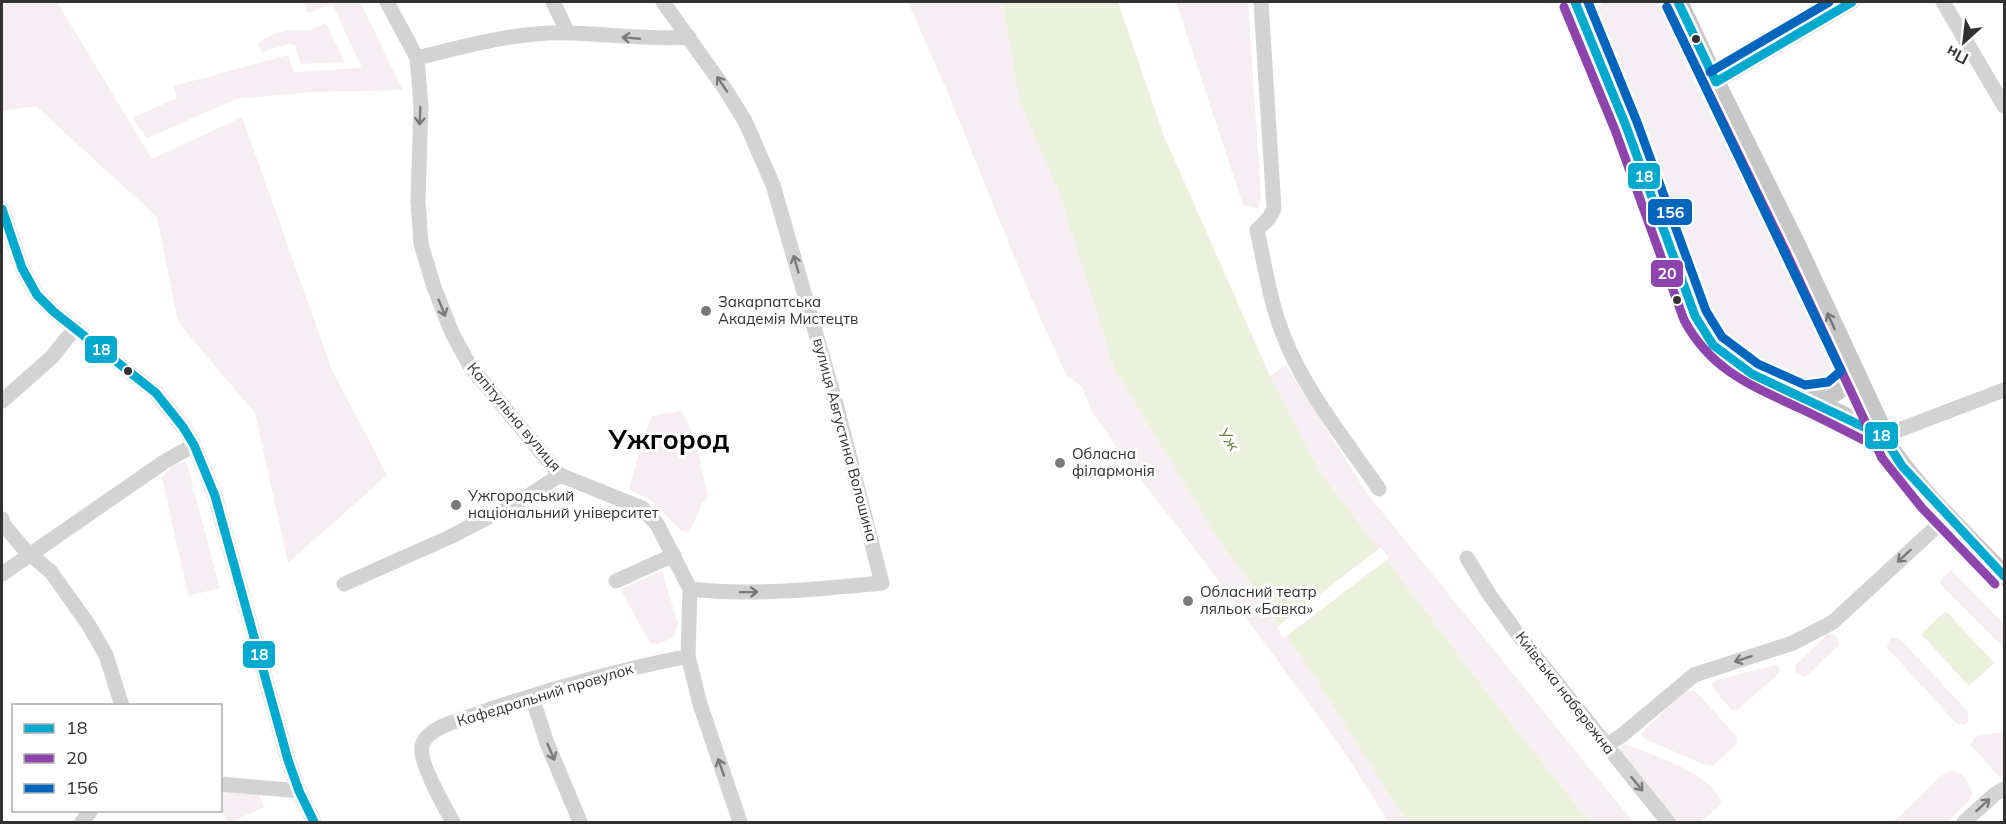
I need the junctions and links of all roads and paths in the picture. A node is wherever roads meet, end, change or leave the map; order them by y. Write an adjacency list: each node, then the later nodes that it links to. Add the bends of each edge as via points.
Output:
1 (387, 2): 11 (street, Капітульна вулиця)
2 (553, 2): 9 (street)
3 (663, 2): 10 (street, вулиця Августина Волошина)
4 (1261, 2): 23 (street, via 1274,209 1257,230 1269,288 1297,365)
5 (1575, 2): 18 (main road, via 1704,333 1718,350 1752,374)
6 (1678, 2): 12 (main road)
7 (1852, 2): 12 (street)
8 (1943, 2): 13 (street)
9 (568, 33): 10 (street, one-way to 9, via 641,39); 11 (street, via 511,38)
10 (689, 37): 33 (street, вулиця Августина Волошина, one-way to 10, via 772,592 882,584 835,400 773,185 745,121)
11 (417, 58): 22 (street, Капітульна вулиця, one-way to 22, via 421,106 417,201 421,244 434,286 470,366)
12 (1716, 82): 16 (main road, one-way to 12)
13 (2004, 106)
14 (2, 208): 15 (street, via 29,283)
15 (75, 328): 19 (street, via 52,357); 21 (street, via 156,393)
16 (1856, 374): 18 (main road, via 1832,394); 20 (main road)
17 (2004, 390): 20 (street)
18 (1803, 397): 20 (main road)
19 (2, 401)
20 (1883, 436): 24 (main road, via 1902,466)
21 (194, 445): 27 (street); 40 (street, via 215,496)
22 (560, 475): 26 (street, Капітульна вулиця, via 642,508 657,524); 32 (street, via 450,537)
23 (1379, 489)
24 (1947, 517): 30 (main road); 37 (street, one-way to 37, via 1833,622 1793,643 1694,675)
25 (2, 519): 27 (street)
26 (674, 555): 31 (street); 33 (street, Капітульна вулиця)
27 (31, 556): 29 (street); 36 (street, via 51,572 88,624 106,656)
28 (1467, 558): 37 (street, Київська набережна, via 1517,633)
29 (2, 574)
30 (2004, 576)
31 (616, 581)
32 (344, 584)
33 (690, 589): 34 (street)
34 (688, 656): 35 (street, Кафедральний провулок); 44 (street, one-way to 34)
35 (532, 696): 42 (street, Кафедральний провулок, via 440,728 425,740 422,756); 43 (street, one-way to 43)
36 (122, 704)
37 (1606, 746): 45 (street, Київська набережна, one-way to 45)
38 (222, 784): 40 (street)
39 (2004, 789): 46 (street, one-way to 39)
40 (299, 791): 41 (street)
41 (314, 822)
42 (453, 822)
43 (580, 822)
44 (740, 822)
45 (1668, 822)
46 (1964, 822)

